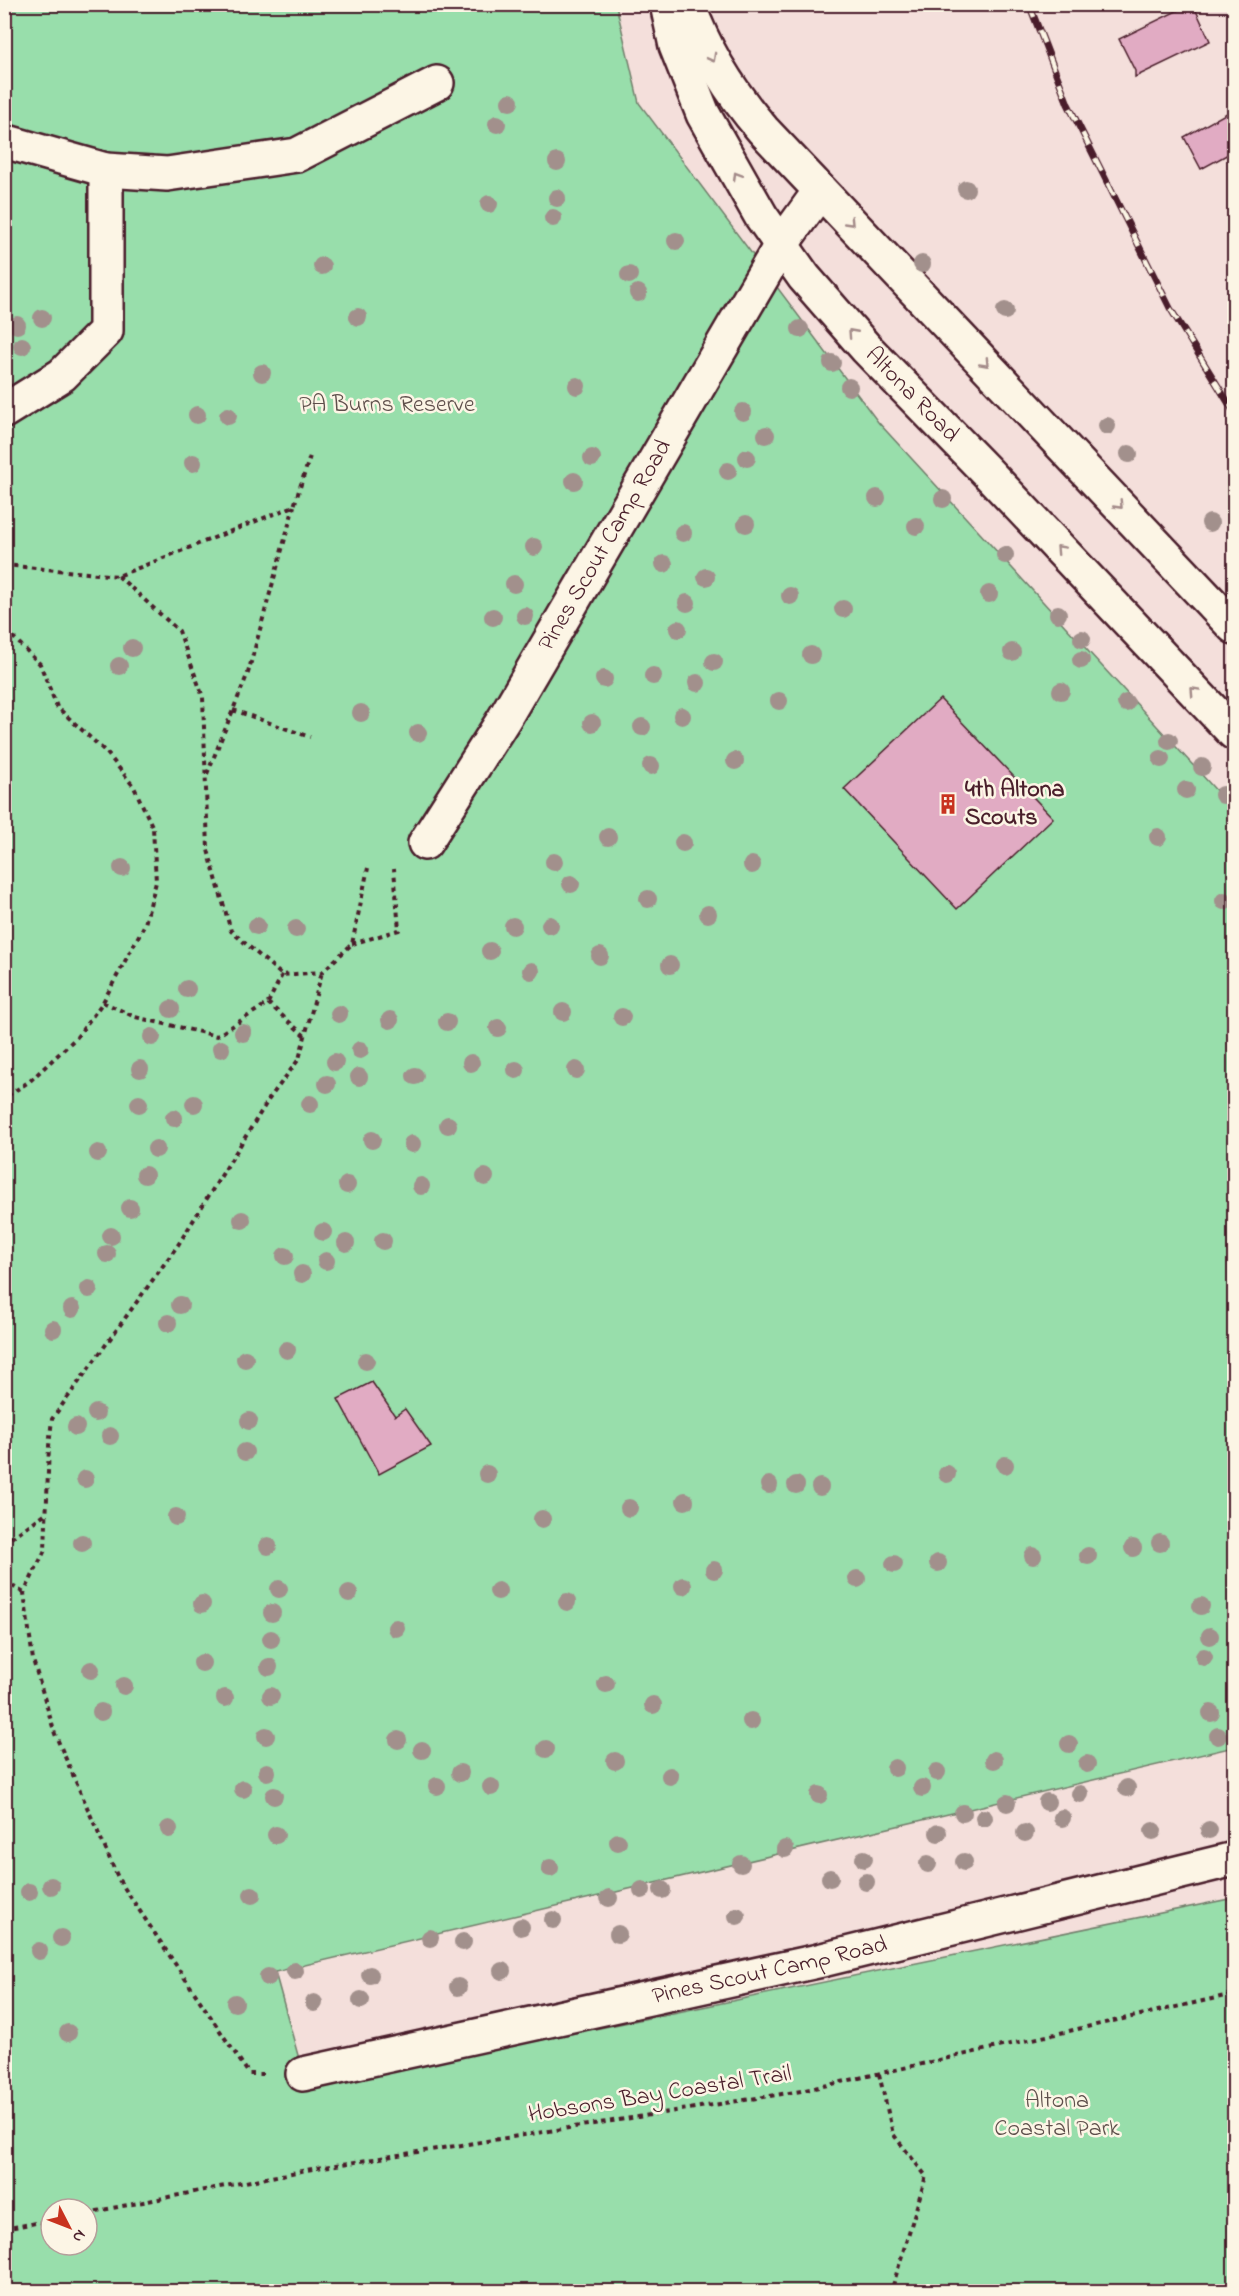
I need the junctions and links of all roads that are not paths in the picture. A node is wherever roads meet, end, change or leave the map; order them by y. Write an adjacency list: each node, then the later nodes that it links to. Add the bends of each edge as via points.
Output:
1 (667, 4): 7 (street, Altona Road, one-way to 1, via 702,114 676,46)
2 (688, 4): 6 (street, one-way to 6, via 698,32 740,105)
3 (437, 83): 5 (street, via 297,155 167,174)
4 (4, 141): 5 (street)
5 (106, 170): 8 (street, via 106,331 62,375)
6 (820, 191): 7 (street, Pines Scout Camp Road); 9 (street, one-way to 9)
7 (781, 245): 10 (street, Altona Road, one-way to 7, via 866,348); 11 (street, Pines Scout Camp Road, via 504,719)
8 (4, 411)
9 (1234, 627)
10 (1234, 733)
11 (425, 843)
12 (1234, 1859): 13 (street, Pines Scout Camp Road, via 818,1961)
13 (303, 2074)

